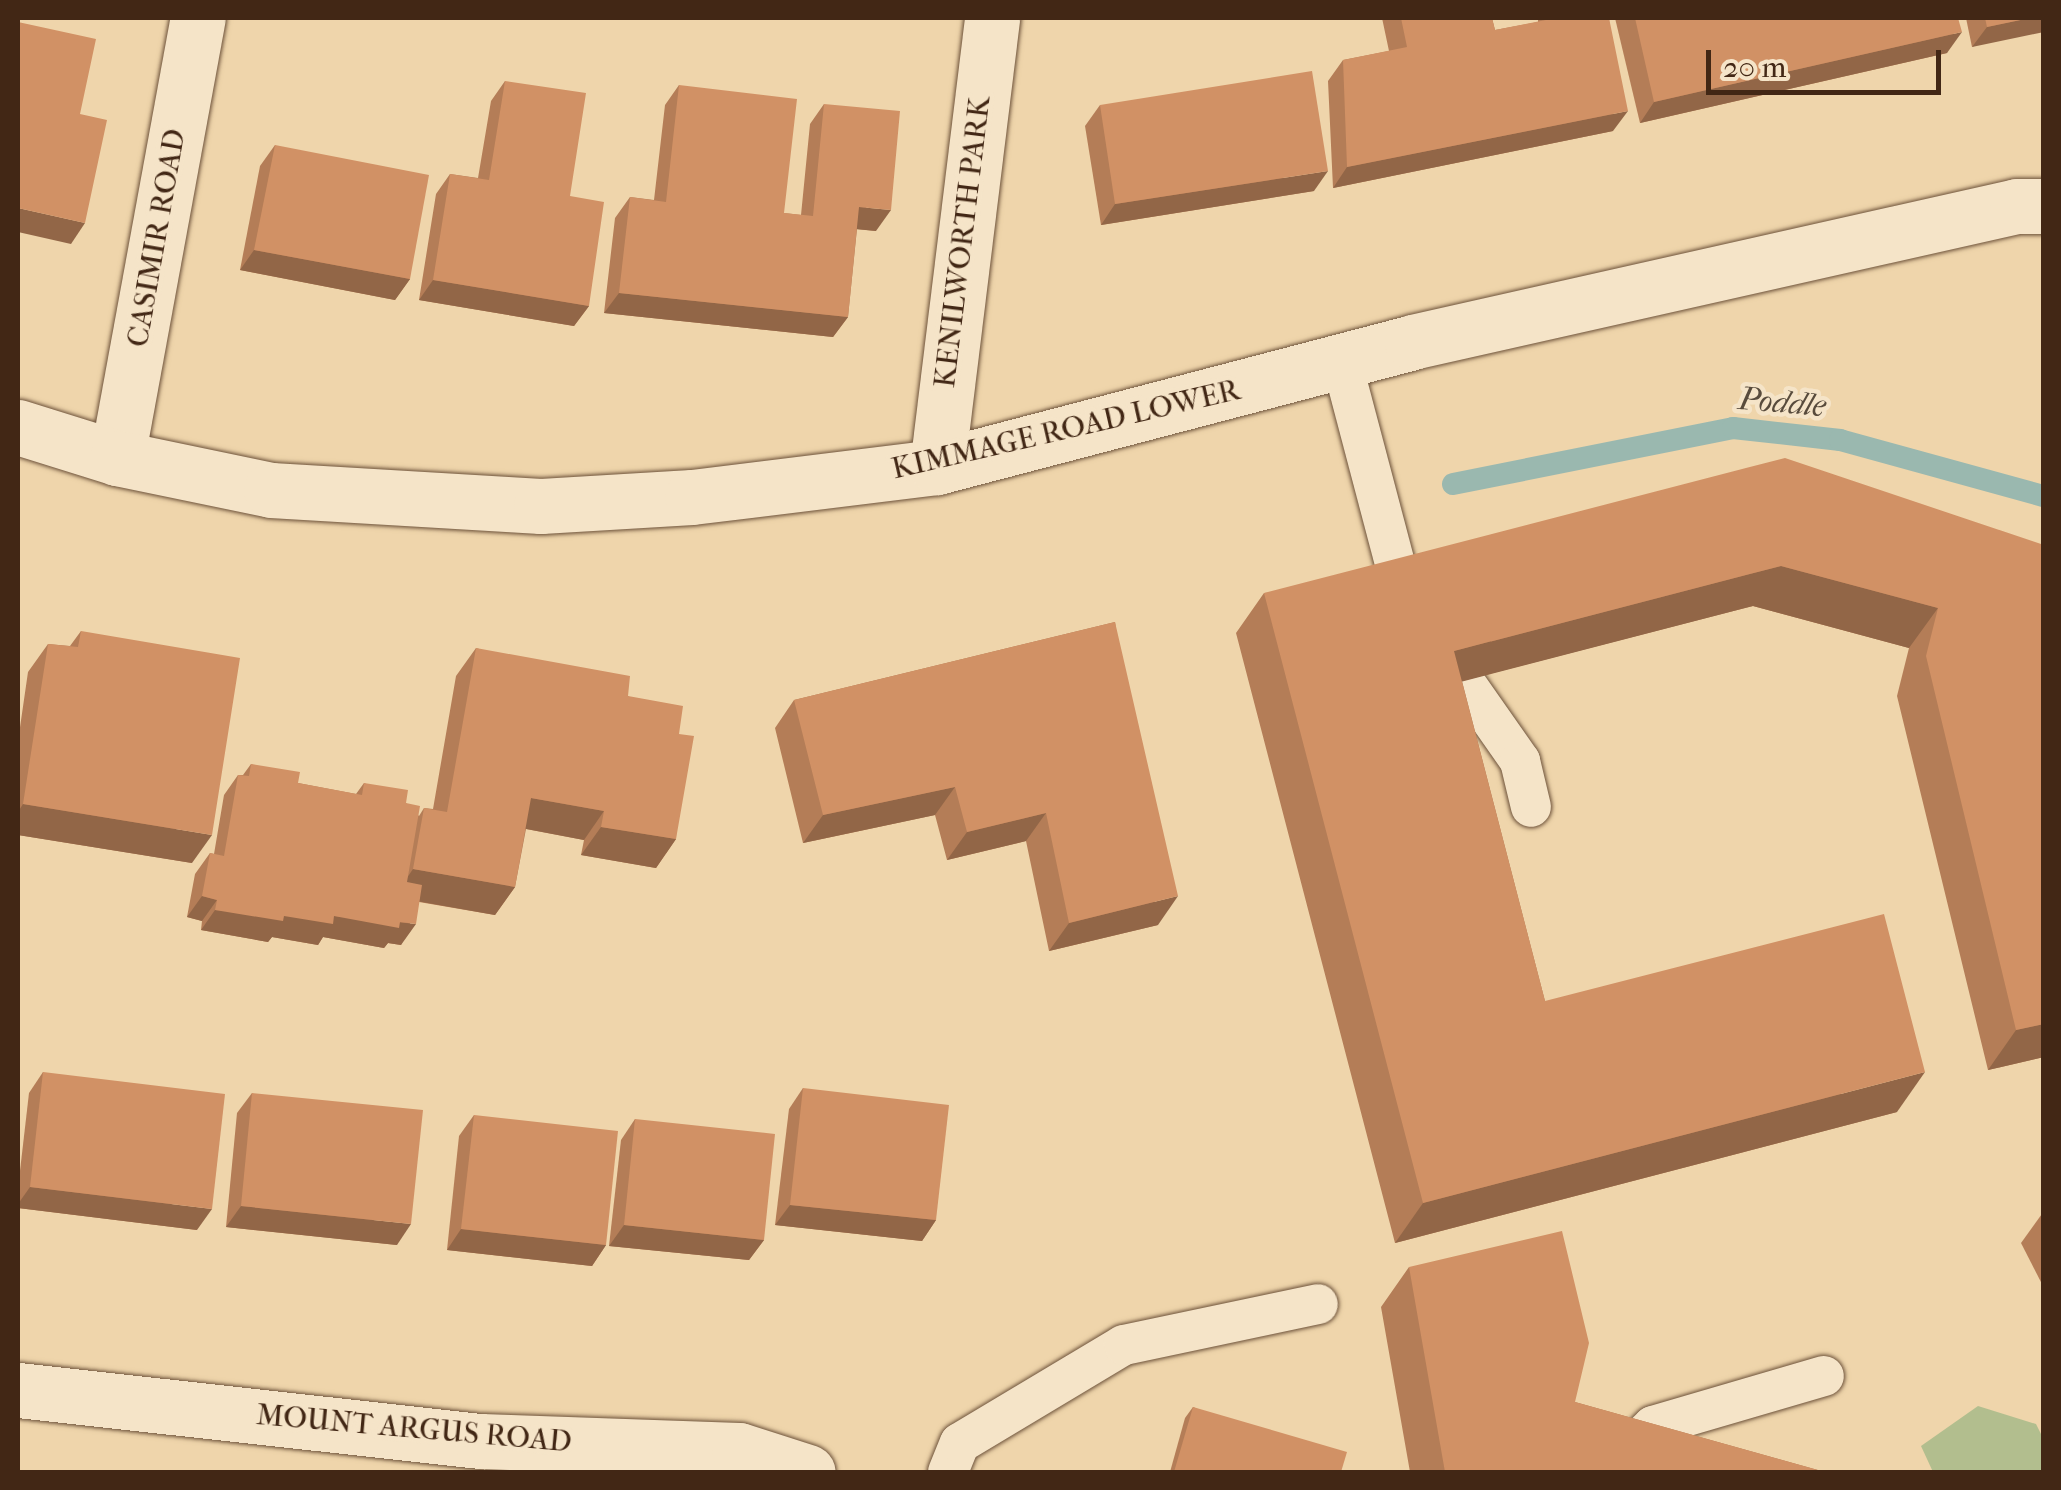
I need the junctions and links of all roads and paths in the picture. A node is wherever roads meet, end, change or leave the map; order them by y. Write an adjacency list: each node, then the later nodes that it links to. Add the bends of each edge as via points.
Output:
1 (198, 18): 6 (main road, CASIMIR ROAD)
2 (992, 18): 7 (main road, KENILWORTH PARK)
3 (2044, 206): 4 (main road, KIMMAGE ROAD LOWER, via 2017,206)
4 (1342, 362): 7 (main road, KIMMAGE ROAD LOWER); 8 (lane)
5 (18, 428): 6 (main road, KIMMAGE ROAD LOWER)
6 (117, 458): 7 (main road, KIMMAGE ROAD LOWER, via 271,490 541,506)
7 (937, 467)
8 (1402, 590)
9 (1464, 681): 10 (lane, via 1520,761)
10 (1532, 807)
11 (1318, 1304): 17 (lane, via 1124,1345 960,1442)
12 (1824, 1376): 15 (lane, via 1653,1426)
13 (18, 1390): 14 (main road, MOUNT ARGUS ROAD)
14 (478, 1457): 16 (main road, MOUNT ARGUS ROAD, via 739,1450)
15 (1617, 1461)
16 (808, 1472)
17 (948, 1472)

